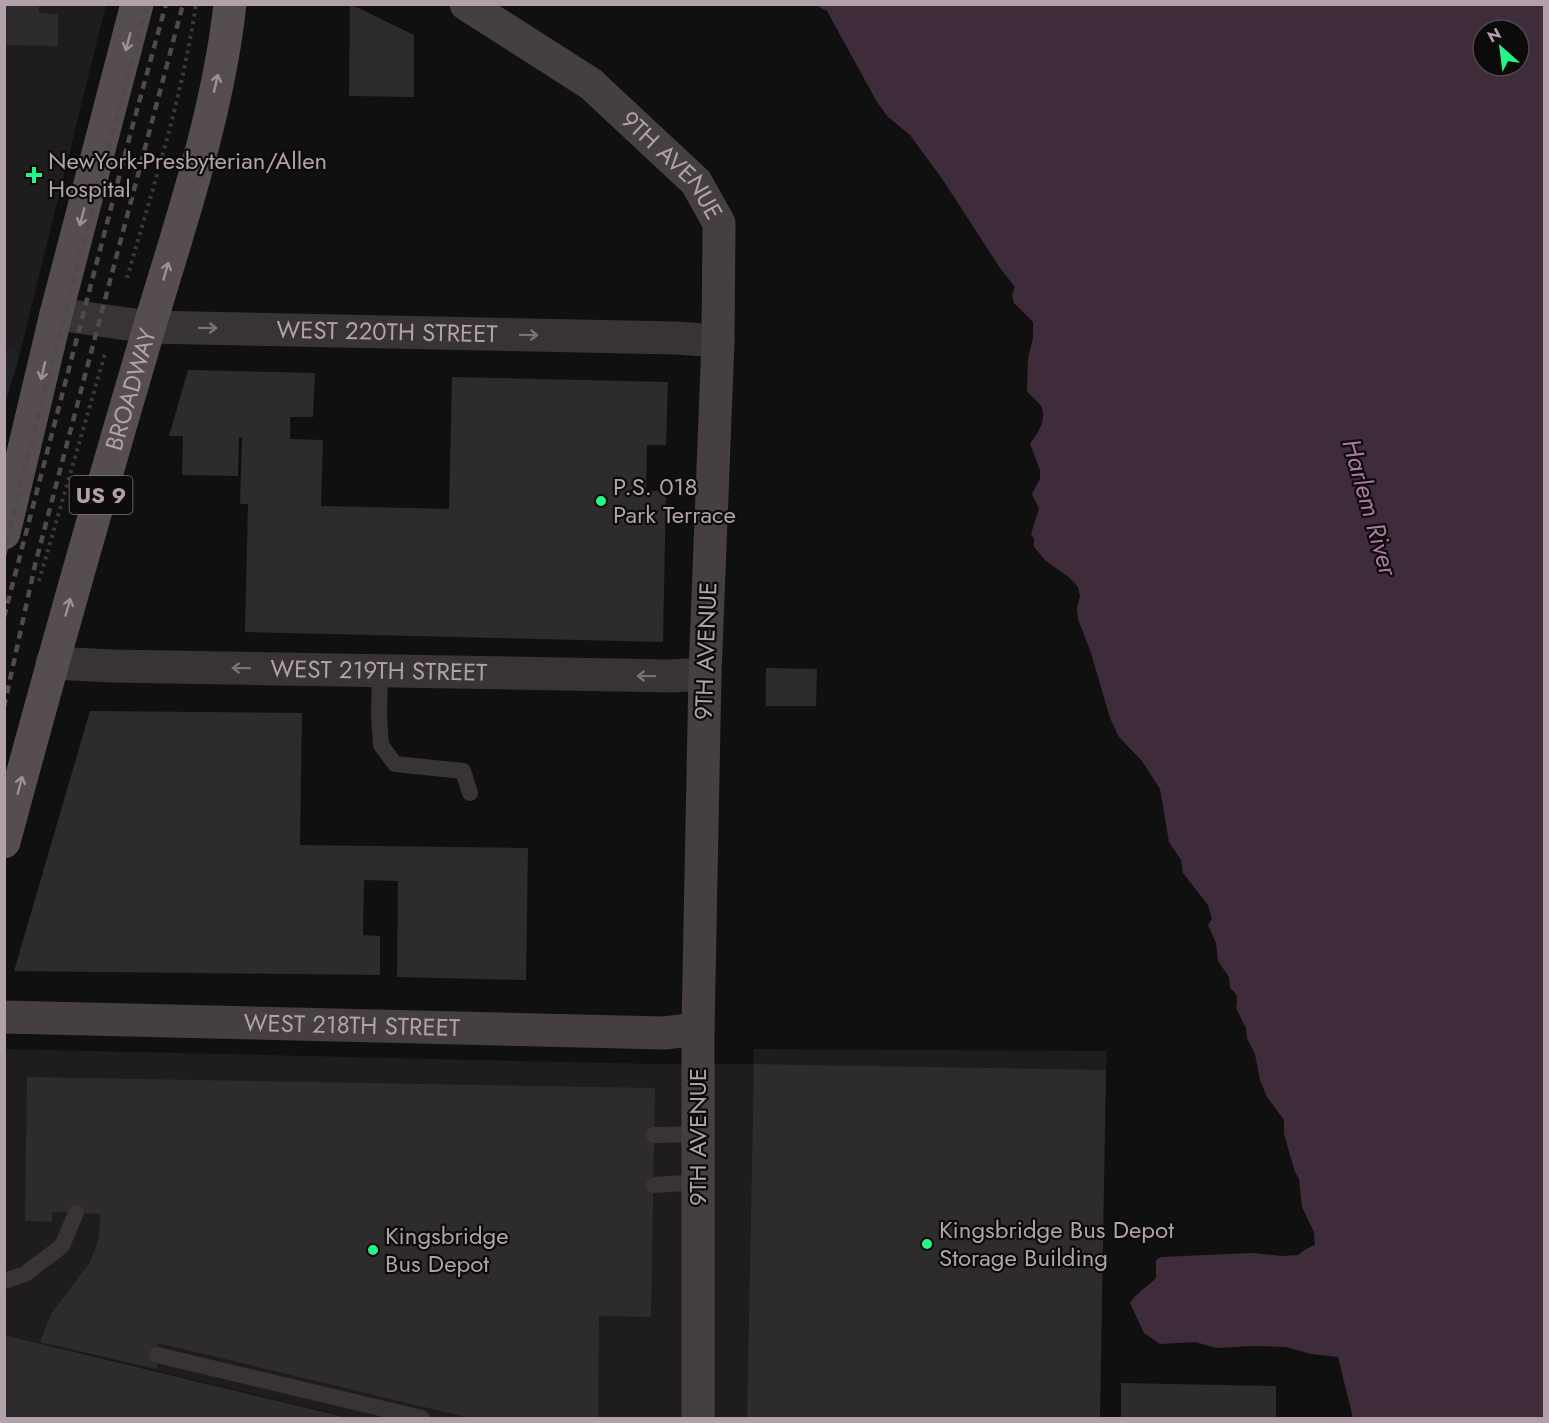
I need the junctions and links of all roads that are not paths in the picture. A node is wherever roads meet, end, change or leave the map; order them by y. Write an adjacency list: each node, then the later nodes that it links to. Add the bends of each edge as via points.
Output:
1 (137, 4): 4 (main road, one-way to 4)
2 (230, 4): 5 (main road, BROADWAY / US 9, one-way to 2, via 201,151 226,42)
3 (466, 4): 6 (street, 9TH AVENUE, via 591,84 696,182 719,223)
4 (56, 314): 5 (street, WEST 220TH STREET); 7 (main road, one-way to 7)
5 (149, 327): 6 (street, WEST 220TH STREET, one-way to 6); 8 (main road, BROADWAY / US 9, one-way to 5)
6 (718, 341): 10 (street, 9TH AVENUE)
7 (4, 533)
8 (52, 663): 9 (street, WEST 219TH STREET, one-way to 8); 12 (main road, BROADWAY / US 9, one-way to 8)
9 (380, 670): 10 (street, WEST 219TH STREET, one-way to 9); 11 (lane, via 381,745 395,764 463,771)
10 (705, 674): 14 (street, 9TH AVENUE)
11 (470, 793)
12 (4, 842)
13 (4, 1017): 14 (street, WEST 218TH STREET, via 664,1034)
14 (698, 1029): 15 (street, 9TH AVENUE)
15 (698, 1134): 16 (lane); 17 (street, 9TH AVENUE)
16 (654, 1135)
17 (698, 1182): 18 (lane); 23 (street, 9TH AVENUE)
18 (654, 1185)
19 (76, 1213): 20 (lane, via 62,1246 25,1274)
20 (4, 1281)
21 (157, 1355): 22 (lane)
22 (422, 1419)
23 (698, 1419)

